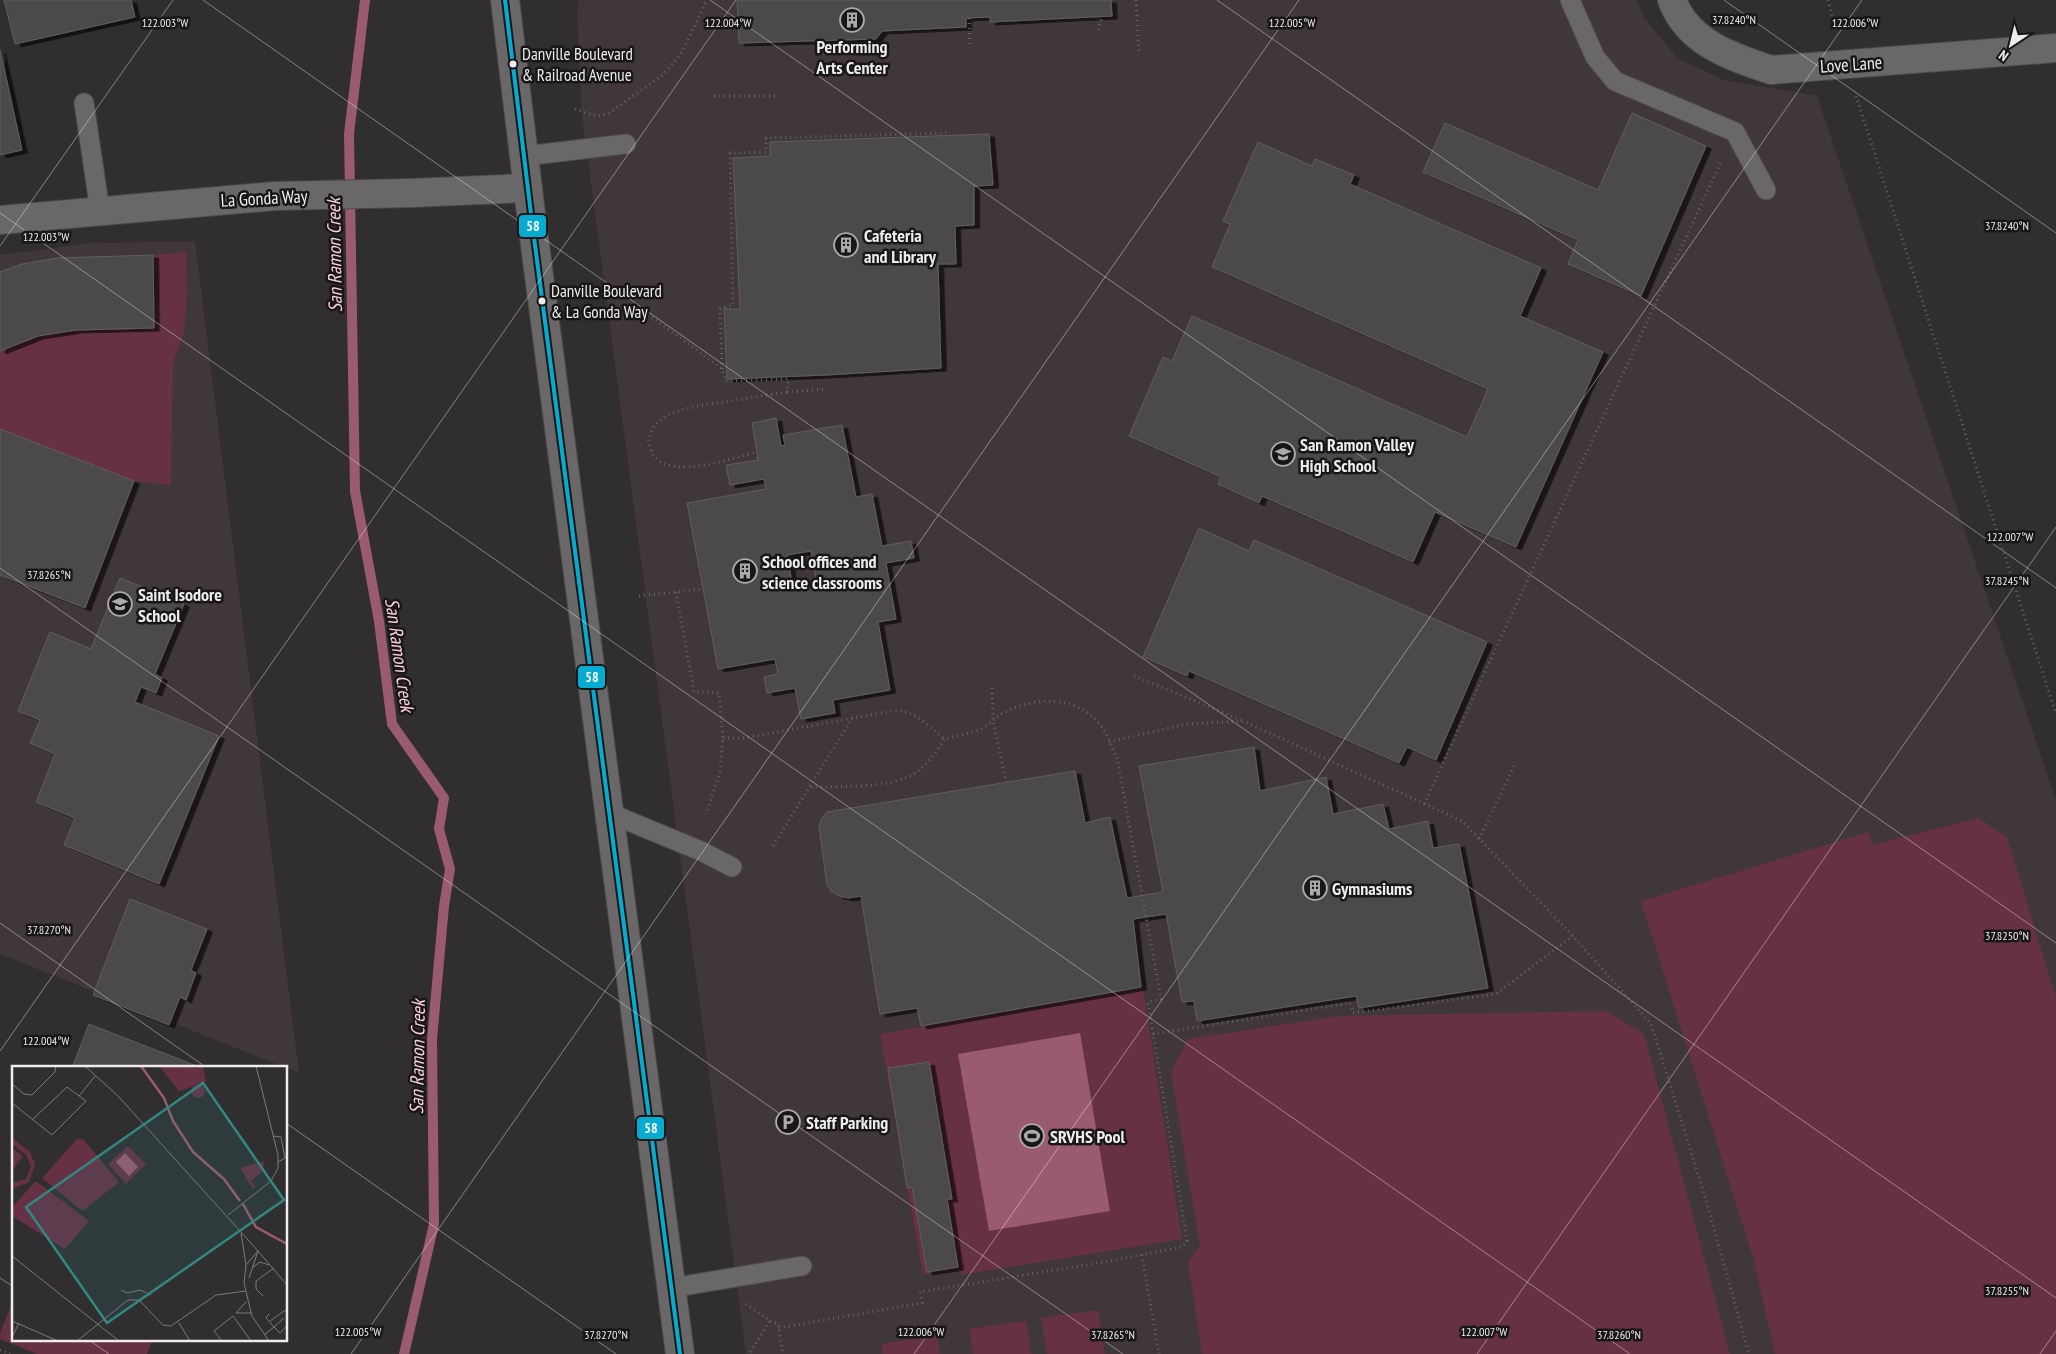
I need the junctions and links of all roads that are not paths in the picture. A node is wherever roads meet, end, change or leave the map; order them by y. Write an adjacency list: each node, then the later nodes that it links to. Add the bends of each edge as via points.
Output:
1 (505, 0): 5 (main road)
2 (518, 0): 5 (main road)
3 (1570, 0): 11 (lane, via 1595,57 1615,81 1734,132)
4 (1672, 0): 6 (main road, Love Lane, via 1692,31 1709,45 1771,70)
5 (509, 38): 9 (main road)
6 (2056, 48)
7 (84, 103): 12 (lane)
8 (626, 144): 9 (lane)
9 (524, 156): 10 (main road)
10 (528, 188): 12 (main road, La Gonda Way, via 275,196); 14 (main road)
11 (1766, 190)
12 (100, 211): 13 (main road, La Gonda Way)
13 (0, 220)
14 (609, 813): 15 (lane); 17 (main road)
15 (732, 867)
16 (802, 1266): 17 (lane)
17 (671, 1288): 18 (main road)
18 (680, 1354)

